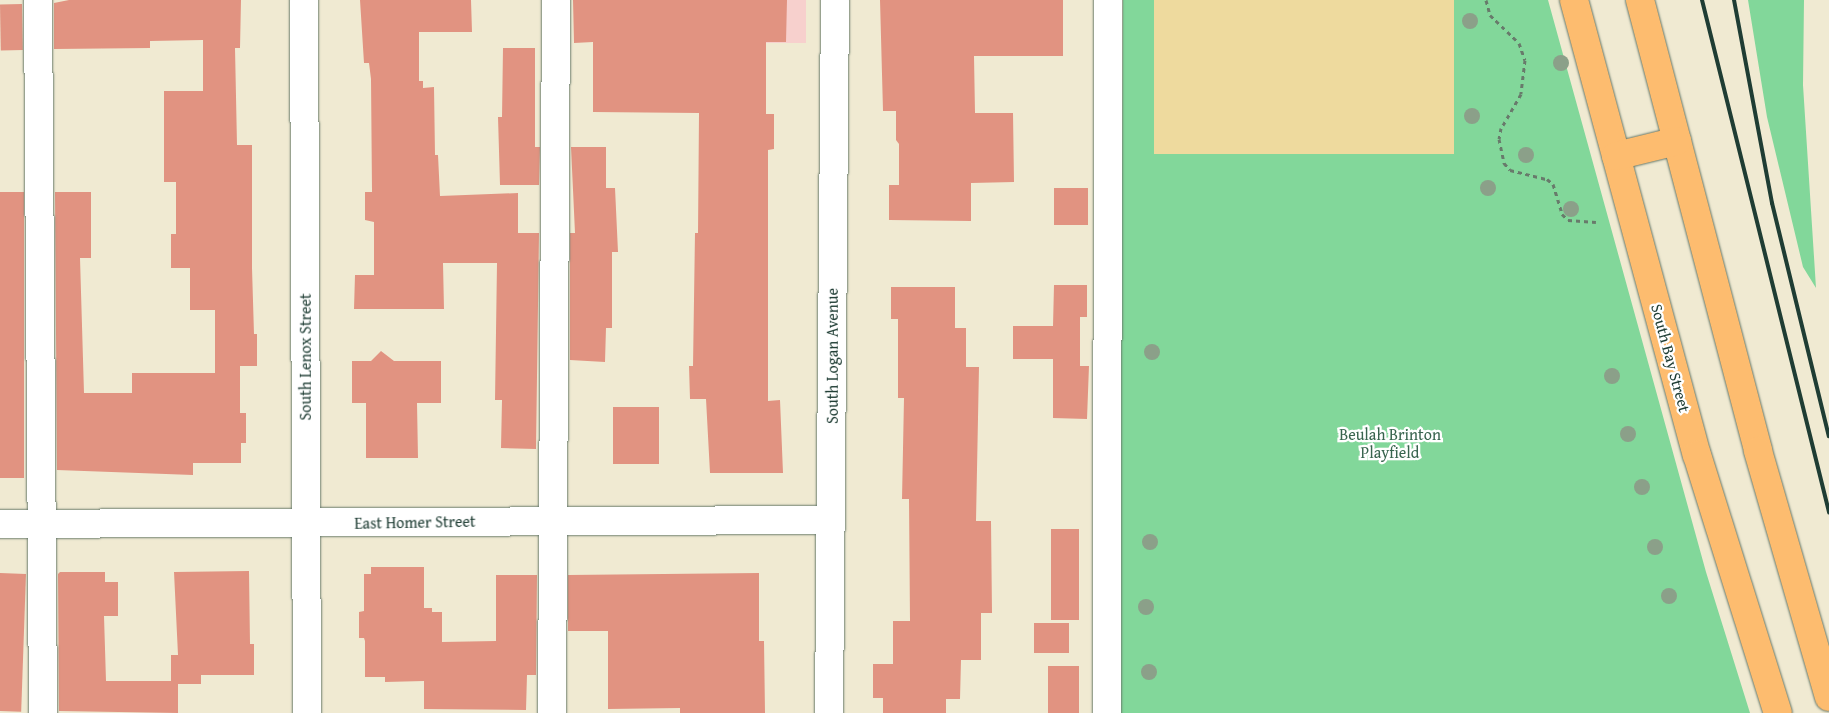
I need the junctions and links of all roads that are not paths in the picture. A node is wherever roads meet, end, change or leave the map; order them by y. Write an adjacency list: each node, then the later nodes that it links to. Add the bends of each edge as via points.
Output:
1 (38, 0): 13 (street)
2 (304, 0): 12 (street, South Lenox Street)
3 (556, 0): 10 (street)
4 (834, 0): 11 (street, South Logan Avenue)
5 (1108, 0): 20 (street)
6 (1574, 0): 9 (main road, South Bay Street)
7 (1640, 0): 8 (main road)
8 (1677, 141): 9 (main road); 15 (main road, via 1758,451)
9 (1616, 156): 21 (main road, South Bay Street, via 1697,455)
10 (554, 520): 11 (street, East Homer Street); 12 (street, East Homer Street); 18 (street)
11 (830, 520): 19 (street, South Logan Avenue)
12 (306, 522): 13 (street, East Homer Street); 17 (street, South Lenox Street)
13 (41, 523): 14 (street, East Homer Street); 16 (street)
14 (0, 524)
15 (1829, 697)
16 (43, 713)
17 (307, 713)
18 (552, 713)
19 (829, 713)
20 (1107, 713)
21 (1778, 713)

